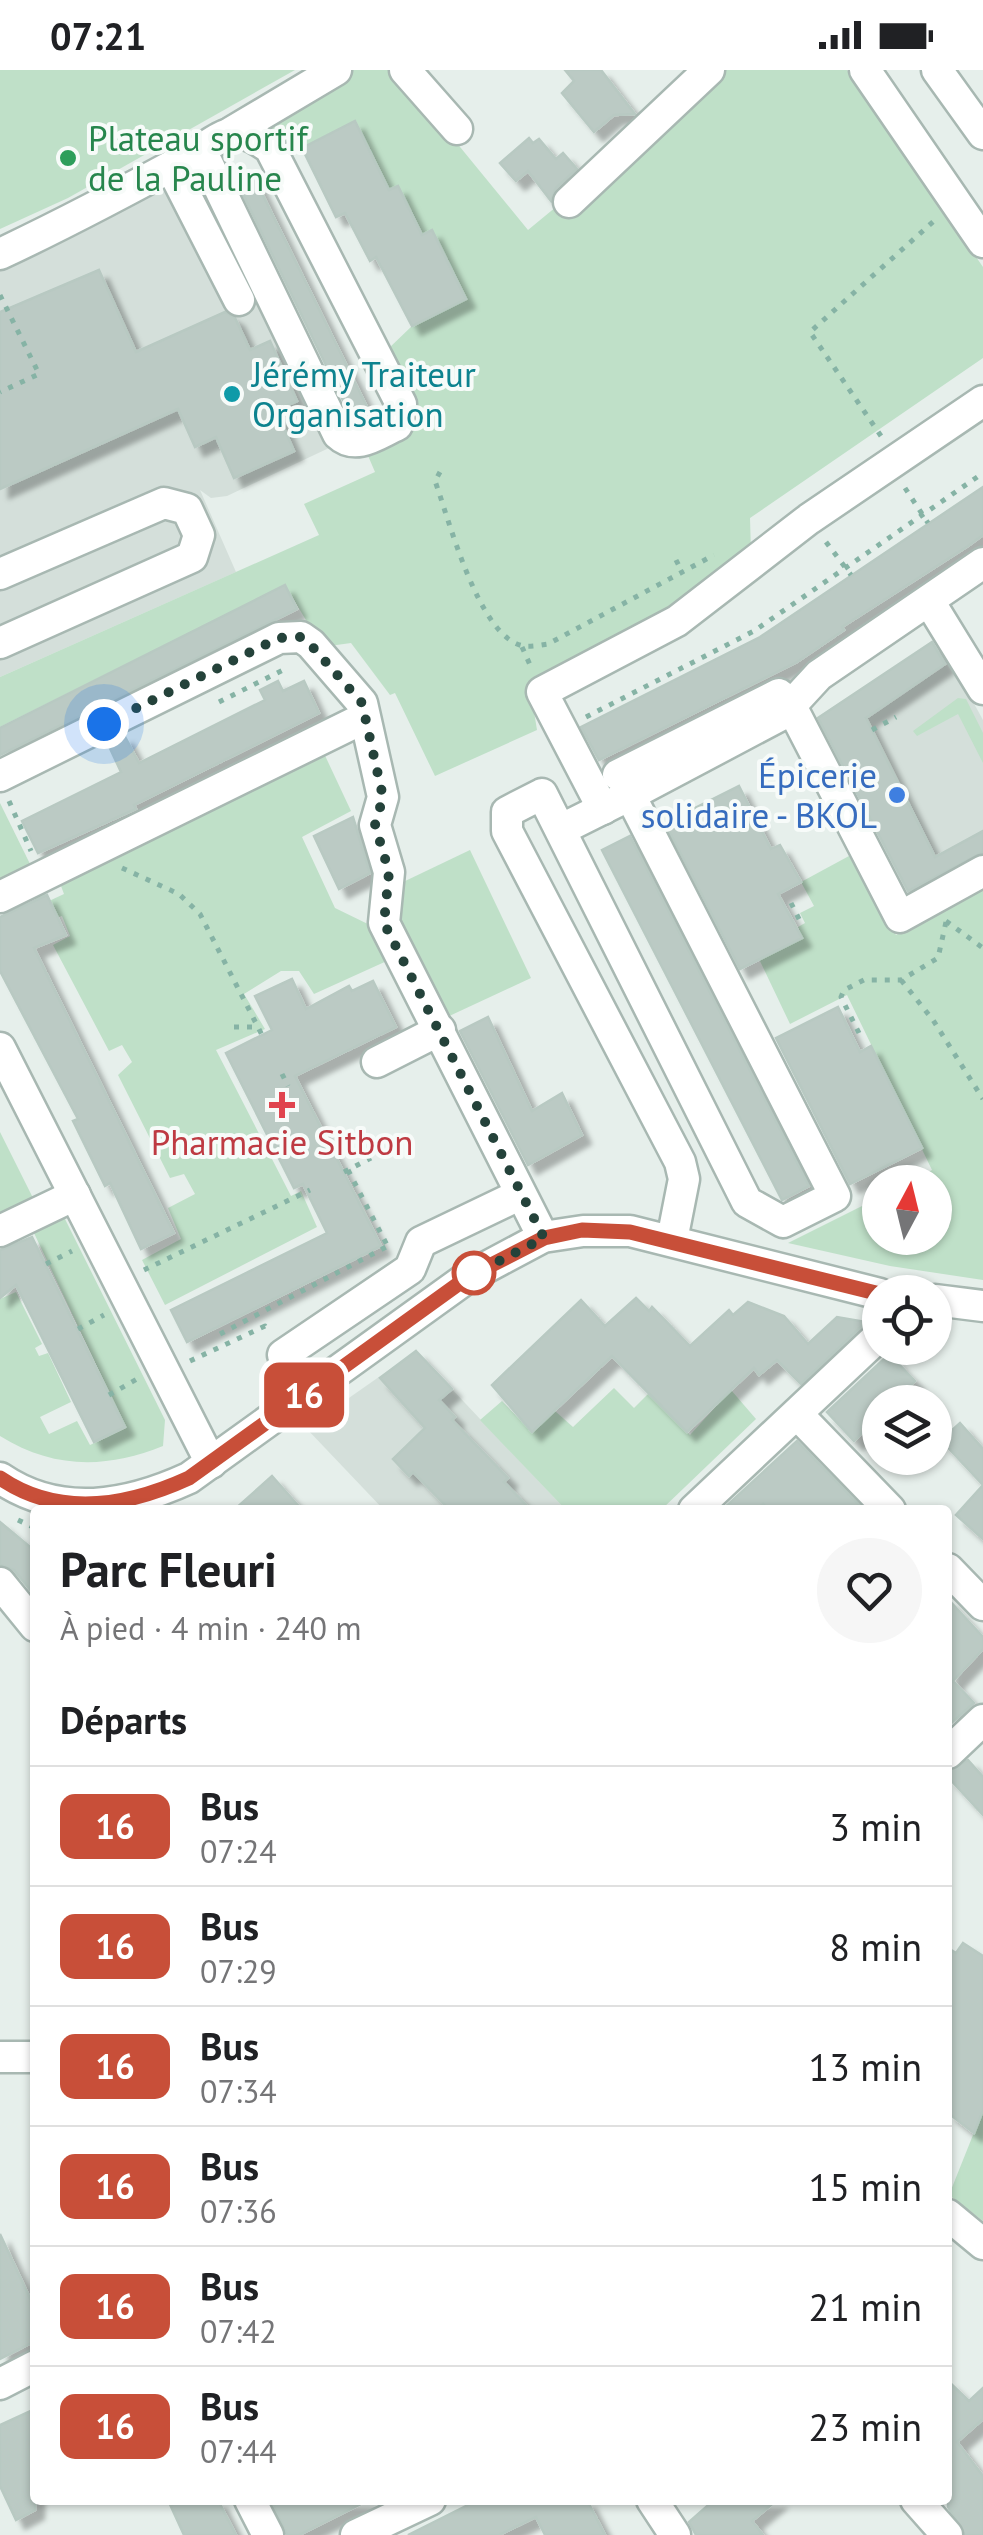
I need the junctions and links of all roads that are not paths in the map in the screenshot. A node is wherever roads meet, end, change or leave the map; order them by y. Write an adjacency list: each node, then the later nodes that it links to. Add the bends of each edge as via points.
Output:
1 (336, 70): 7 (street)
2 (405, 70): 6 (street)
3 (709, 70): 11 (street)
4 (865, 70): 12 (street)
5 (937, 70): 8 (street)
6 (458, 128)
7 (232, 132): 9 (street); 9 (street, via 270,148 401,404 396,425 358,442 338,434)
8 (983, 134)
9 (200, 150): 10 (street)
10 (171, 166): 13 (street); 14 (street)
11 (569, 202)
12 (983, 242)
13 (0, 254)
14 (239, 300)
15 (983, 402): 24 (street, via 809,519 676,621 542,692)
16 (983, 563): 18 (street)
17 (0, 574): 19 (street, via 164,503 187,509 199,535 192,557)
18 (929, 601): 20 (street); 21 (street, via 819,675)
19 (0, 643)
20 (982, 687)
21 (791, 706): 24 (street); 26 (street, via 900,917 935,912)
22 (364, 718): 23 (street, via 362,703 319,650 301,637 279,638); 27 (street); 28 (street, via 383,797 375,825 389,872 384,923)
23 (2, 784)
24 (617, 793): 25 (street); 31 (street, via 836,1196 783,1222 747,1202)
25 (562, 830): 31 (street); 32 (street, via 542,794 507,812 507,831)
26 (983, 870)
27 (0, 897)
28 (440, 1030): 30 (street); 34 (street)
29 (0, 1048): 33 (street)
30 (377, 1062)
31 (718, 1143): 32 (street)
32 (680, 1162): 37 (street, via 684,1179)
33 (75, 1195): 35 (street); 44 (street)
34 (519, 1195): 36 (street); 42 (street, via 421,1242 410,1269)
35 (0, 1232)
36 (544, 1238): 37 (street, via 598,1231); 44 (street, via 468,1277)
37 (672, 1240): 38 (street)
38 (862, 1289)
39 (952, 1302): 40 (street)
40 (983, 1306)
41 (862, 1352): 43 (street)
42 (283, 1355)
43 (797, 1414): 46 (street); 47 (street)
44 (211, 1463): 45 (street, via 145,1498 111,1505 50,1500)
45 (0, 1478)
46 (699, 1505)
47 (885, 1505)
48 (952, 1573): 50 (street)
49 (0, 1584): 51 (street)
50 (983, 1605)
51 (30, 1620)
52 (983, 1720): 53 (street)
53 (952, 1749)
54 (0, 2057): 55 (street)
55 (30, 2058)
56 (952, 2218): 57 (street)
57 (983, 2244)
58 (30, 2369): 59 (street)
59 (0, 2384)
60 (253, 2505): 63 (street)
61 (419, 2505): 64 (street)
62 (920, 2505): 65 (street)
63 (268, 2535)
64 (356, 2535)
65 (947, 2535)

